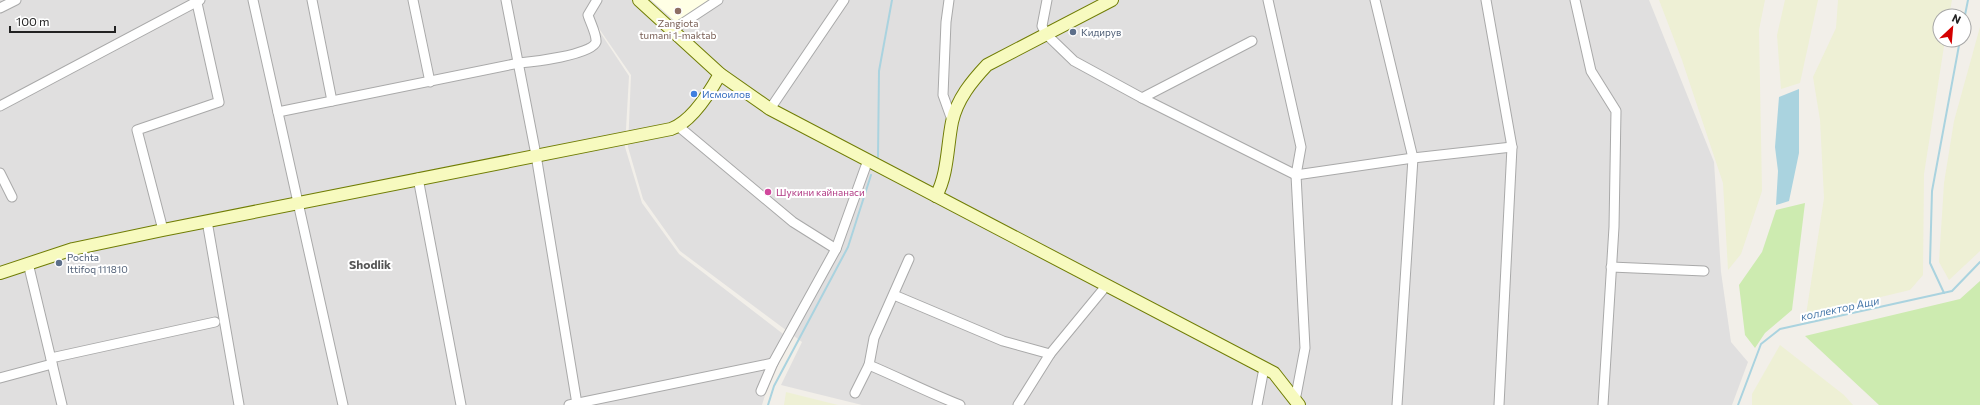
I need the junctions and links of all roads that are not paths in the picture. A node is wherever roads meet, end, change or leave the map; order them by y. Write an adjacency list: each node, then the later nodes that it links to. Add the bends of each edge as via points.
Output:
1 (16, 0): 18 (street)
2 (253, 0): 29 (street)
3 (312, 0): 26 (street)
4 (413, 0): 24 (street)
5 (506, 0): 22 (street)
6 (597, 0): 22 (street, via 588,15 596,39 593,47 551,59)
7 (639, 0): 19 (main road)
8 (718, 0): 19 (street)
9 (844, 0): 28 (street)
10 (949, 0): 30 (street, via 943,95)
11 (1047, 0): 20 (street, via 1042,26)
12 (1112, 0): 20 (main road)
13 (1268, 0): 37 (street, via 1301,147)
14 (1375, 0): 34 (street)
15 (1486, 0): 32 (street)
16 (1575, 0): 47 (street, via 1591,72 1616,111)
17 (198, 1): 27 (street); 43 (street, via 219,102 137,130)
18 (0, 8)
19 (671, 31): 23 (main road)
20 (1046, 34): 25 (street, via 1074,61); 30 (main road, via 987,65 967,88)
21 (1252, 41): 25 (street)
22 (519, 63): 24 (street); 33 (street)
23 (720, 74): 28 (main road); 31 (main road, via 703,101)
24 (430, 82): 26 (street)
25 (1142, 98): 37 (street)
26 (332, 101): 29 (street)
27 (0, 106)
28 (770, 109): 35 (main road)
29 (278, 112): 41 (street)
30 (952, 120): 39 (main road, via 942,184)
31 (678, 126): 33 (main road); 44 (street, via 793,222)
32 (1512, 147): 34 (street); 71 (street)
33 (536, 155): 38 (main road); 62 (street)
34 (1413, 158): 37 (street); 70 (street)
35 (868, 160): 39 (main road); 44 (street)
36 (0, 173): 40 (street)
37 (1296, 175): 61 (street, via 1305,348)
38 (418, 178): 41 (main road); 66 (street)
39 (936, 196): 50 (main road)
40 (12, 197)
41 (298, 202): 42 (main road); 65 (street)
42 (207, 221): 43 (main road); 64 (street)
43 (163, 230): 46 (main road, via 73,249)
44 (836, 249): 55 (street)
45 (909, 259): 51 (street)
46 (28, 263): 49 (main road); 54 (street)
47 (1611, 267): 48 (street); 72 (street)
48 (1704, 271)
49 (0, 273)
50 (1106, 286): 53 (street); 57 (main road)
51 (894, 295): 53 (street, via 1003,341); 56 (street, via 874,338)
52 (215, 322): 54 (street)
53 (1050, 354): 68 (street)
54 (52, 361): 58 (street); 63 (street)
55 (773, 363): 59 (street); 62 (street)
56 (869, 364): 60 (street); 67 (street)
57 (1264, 368): 61 (main road, via 1274,374); 69 (street)
58 (0, 378)
59 (761, 391)
60 (855, 393)
61 (1297, 403)
62 (573, 404)
63 (62, 405)
64 (239, 405)
65 (343, 405)
66 (461, 405)
67 (960, 405)
68 (1018, 405)
69 (1257, 405)
70 (1396, 405)
71 (1499, 405)
72 (1603, 405)

